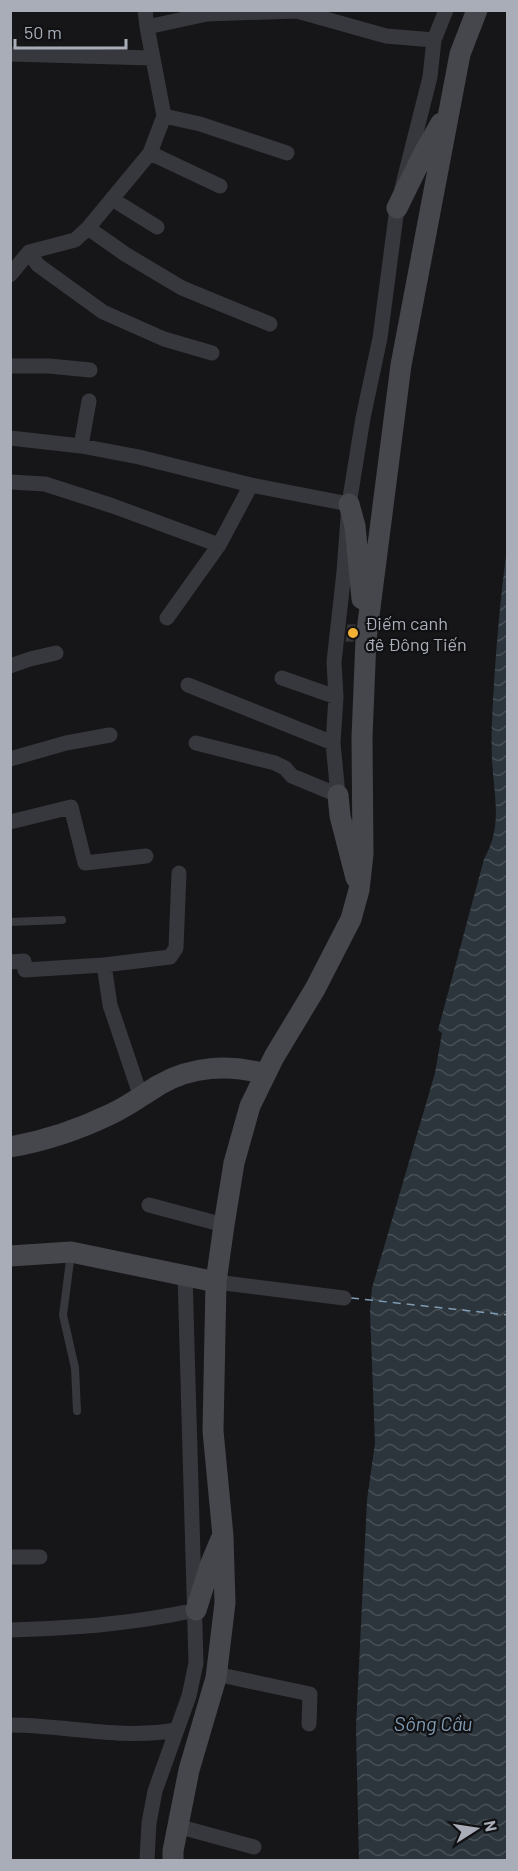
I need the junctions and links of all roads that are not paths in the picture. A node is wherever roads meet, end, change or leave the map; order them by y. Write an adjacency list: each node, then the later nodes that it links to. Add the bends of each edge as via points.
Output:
1 (145, 10): 5 (street)
2 (446, 10): 6 (street)
3 (477, 10): 9 (main road, via 460,54)
4 (297, 11): 5 (street, via 207,14); 6 (street, via 386,36)
5 (147, 27): 8 (street)
6 (434, 40): 15 (street, via 430,77)
7 (10, 54): 8 (street)
8 (152, 58): 10 (street)
9 (449, 110): 15 (main road); 32 (main road, via 401,365)
10 (164, 116): 11 (street); 12 (street)
11 (150, 153): 13 (street); 14 (street)
12 (287, 153)
13 (220, 186)
14 (112, 199): 16 (street); 17 (street)
15 (397, 208): 29 (street, via 380,338)
16 (157, 227)
17 (87, 228): 18 (street, via 75,240); 20 (street, via 182,288)
18 (29, 252): 19 (street); 21 (street, via 39,265 103,312 164,339)
19 (10, 275)
20 (270, 324)
21 (212, 353)
22 (10, 366): 23 (street)
23 (90, 370)
24 (89, 401): 26 (street)
25 (10, 438): 26 (street)
26 (81, 446): 28 (street)
27 (10, 482): 30 (street, via 45,484)
28 (251, 484): 29 (street); 30 (street)
29 (349, 504): 32 (main road, via 355,526); 37 (street, via 334,662)
30 (219, 545): 31 (street)
31 (167, 618)
32 (366, 639): 46 (main road, via 363,854)
33 (56, 653): 34 (street)
34 (10, 666)
35 (282, 678): 37 (street)
36 (188, 685): 40 (street)
37 (336, 697): 40 (street)
38 (110, 735): 41 (street)
39 (196, 743): 42 (street, via 275,763 292,776)
40 (333, 743): 42 (street)
41 (10, 759)
42 (338, 795): 46 (main road)
43 (10, 822): 44 (street, via 71,807 85,862)
44 (146, 856)
45 (178, 873): 50 (street, via 176,948 170,957)
46 (358, 890): 51 (main road, via 351,919)
47 (62, 920): 48 (lane)
48 (10, 922)
49 (10, 962): 50 (street, via 24,961 25,970)
50 (104, 965): 52 (street, via 110,1005)
51 (266, 1074): 52 (main road, via 245,1069 196,1070 160,1084); 55 (main road, via 243,1126)
52 (141, 1097): 53 (main road, via 90,1124)
53 (10, 1147)
54 (149, 1204): 55 (street)
55 (224, 1225): 59 (main road)
56 (71, 1252): 57 (main road); 58 (main road); 61 (lane, via 63,1315 75,1368)
57 (10, 1256)
58 (185, 1274): 59 (main road); 65 (street)
59 (216, 1282): 60 (street); 62 (main road, via 213,1431)
60 (344, 1298)
61 (77, 1411)
62 (223, 1536): 65 (main road); 67 (main road, via 225,1603)
63 (10, 1557): 64 (street)
64 (40, 1557)
65 (196, 1610): 66 (street, via 151,1620); 70 (street, via 196,1663)
66 (10, 1630)
67 (216, 1674): 68 (street, via 310,1694); 71 (main road)
68 (309, 1724)
69 (10, 1725): 70 (street, via 106,1733)
70 (176, 1730): 73 (street, via 155,1791)
71 (177, 1826): 72 (street); 74 (main road)
72 (254, 1847)
73 (147, 1860)
74 (173, 1860)

